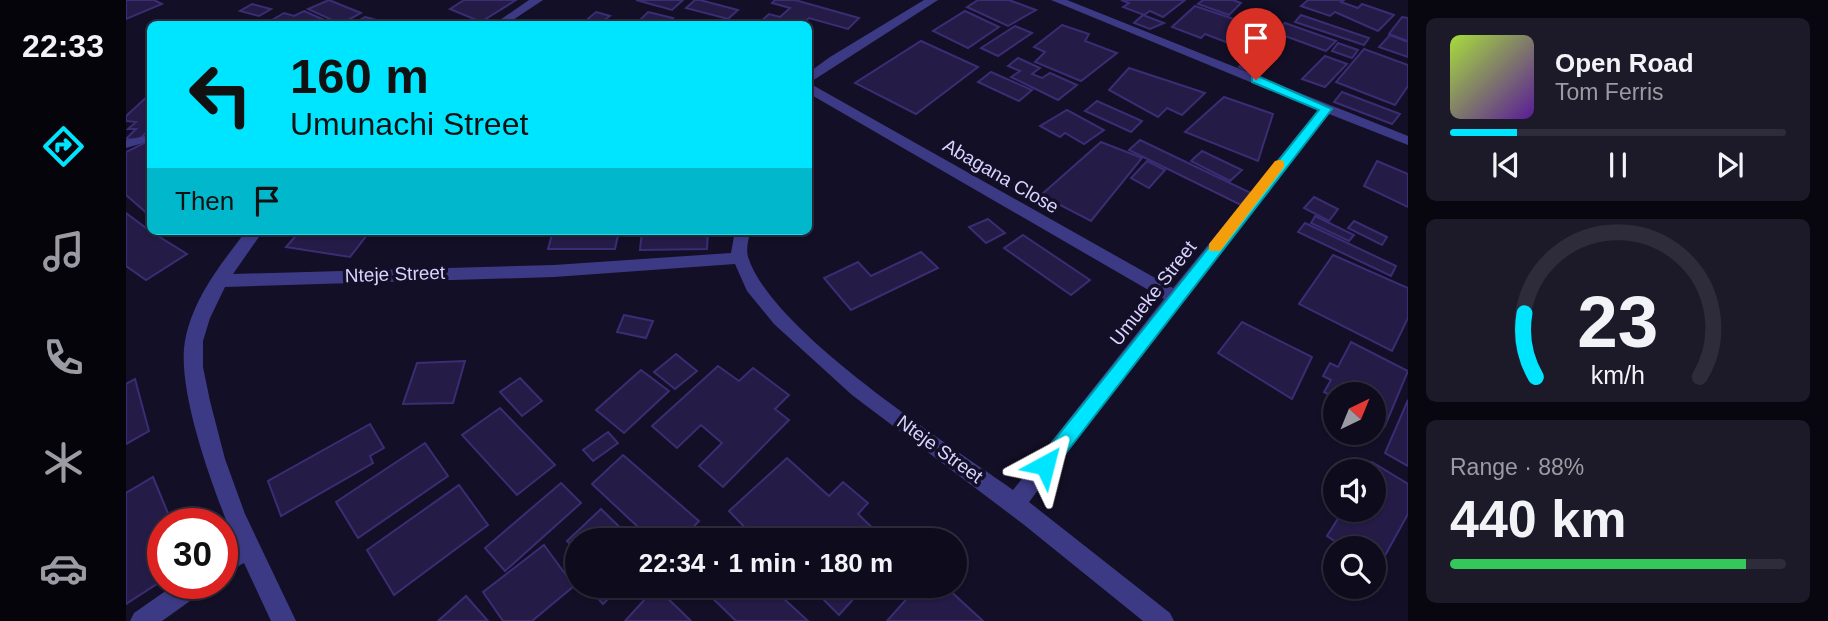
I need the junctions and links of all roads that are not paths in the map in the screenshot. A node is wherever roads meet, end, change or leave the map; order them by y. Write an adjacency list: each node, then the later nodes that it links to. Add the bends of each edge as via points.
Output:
1 (537, 0): 4 (street)
2 (932, 0): 5 (street)
3 (1057, 0): 7 (street)
4 (505, 21)
5 (812, 77)
6 (812, 89): 15 (street, Abagana Close)
7 (1326, 109): 9 (street); 15 (street, Umueke Street)
8 (147, 139): 10 (lane)
9 (1408, 141)
10 (126, 144)
11 (252, 235): 14 (street)
12 (743, 235): 13 (street)
13 (740, 258): 14 (street, Nteje Street, via 554,271); 16 (street, Nteje Street, via 751,282 804,343 891,414)
14 (217, 281): 17 (street, via 196,333 194,367 210,451)
15 (1176, 298): 16 (street, Umueke Street)
16 (1015, 504): 22 (street, Nteje Street)
17 (246, 548): 18 (street); 21 (street)
18 (238, 553)
19 (173, 599): 20 (street)
20 (142, 621)
21 (284, 621)
22 (1162, 621)

